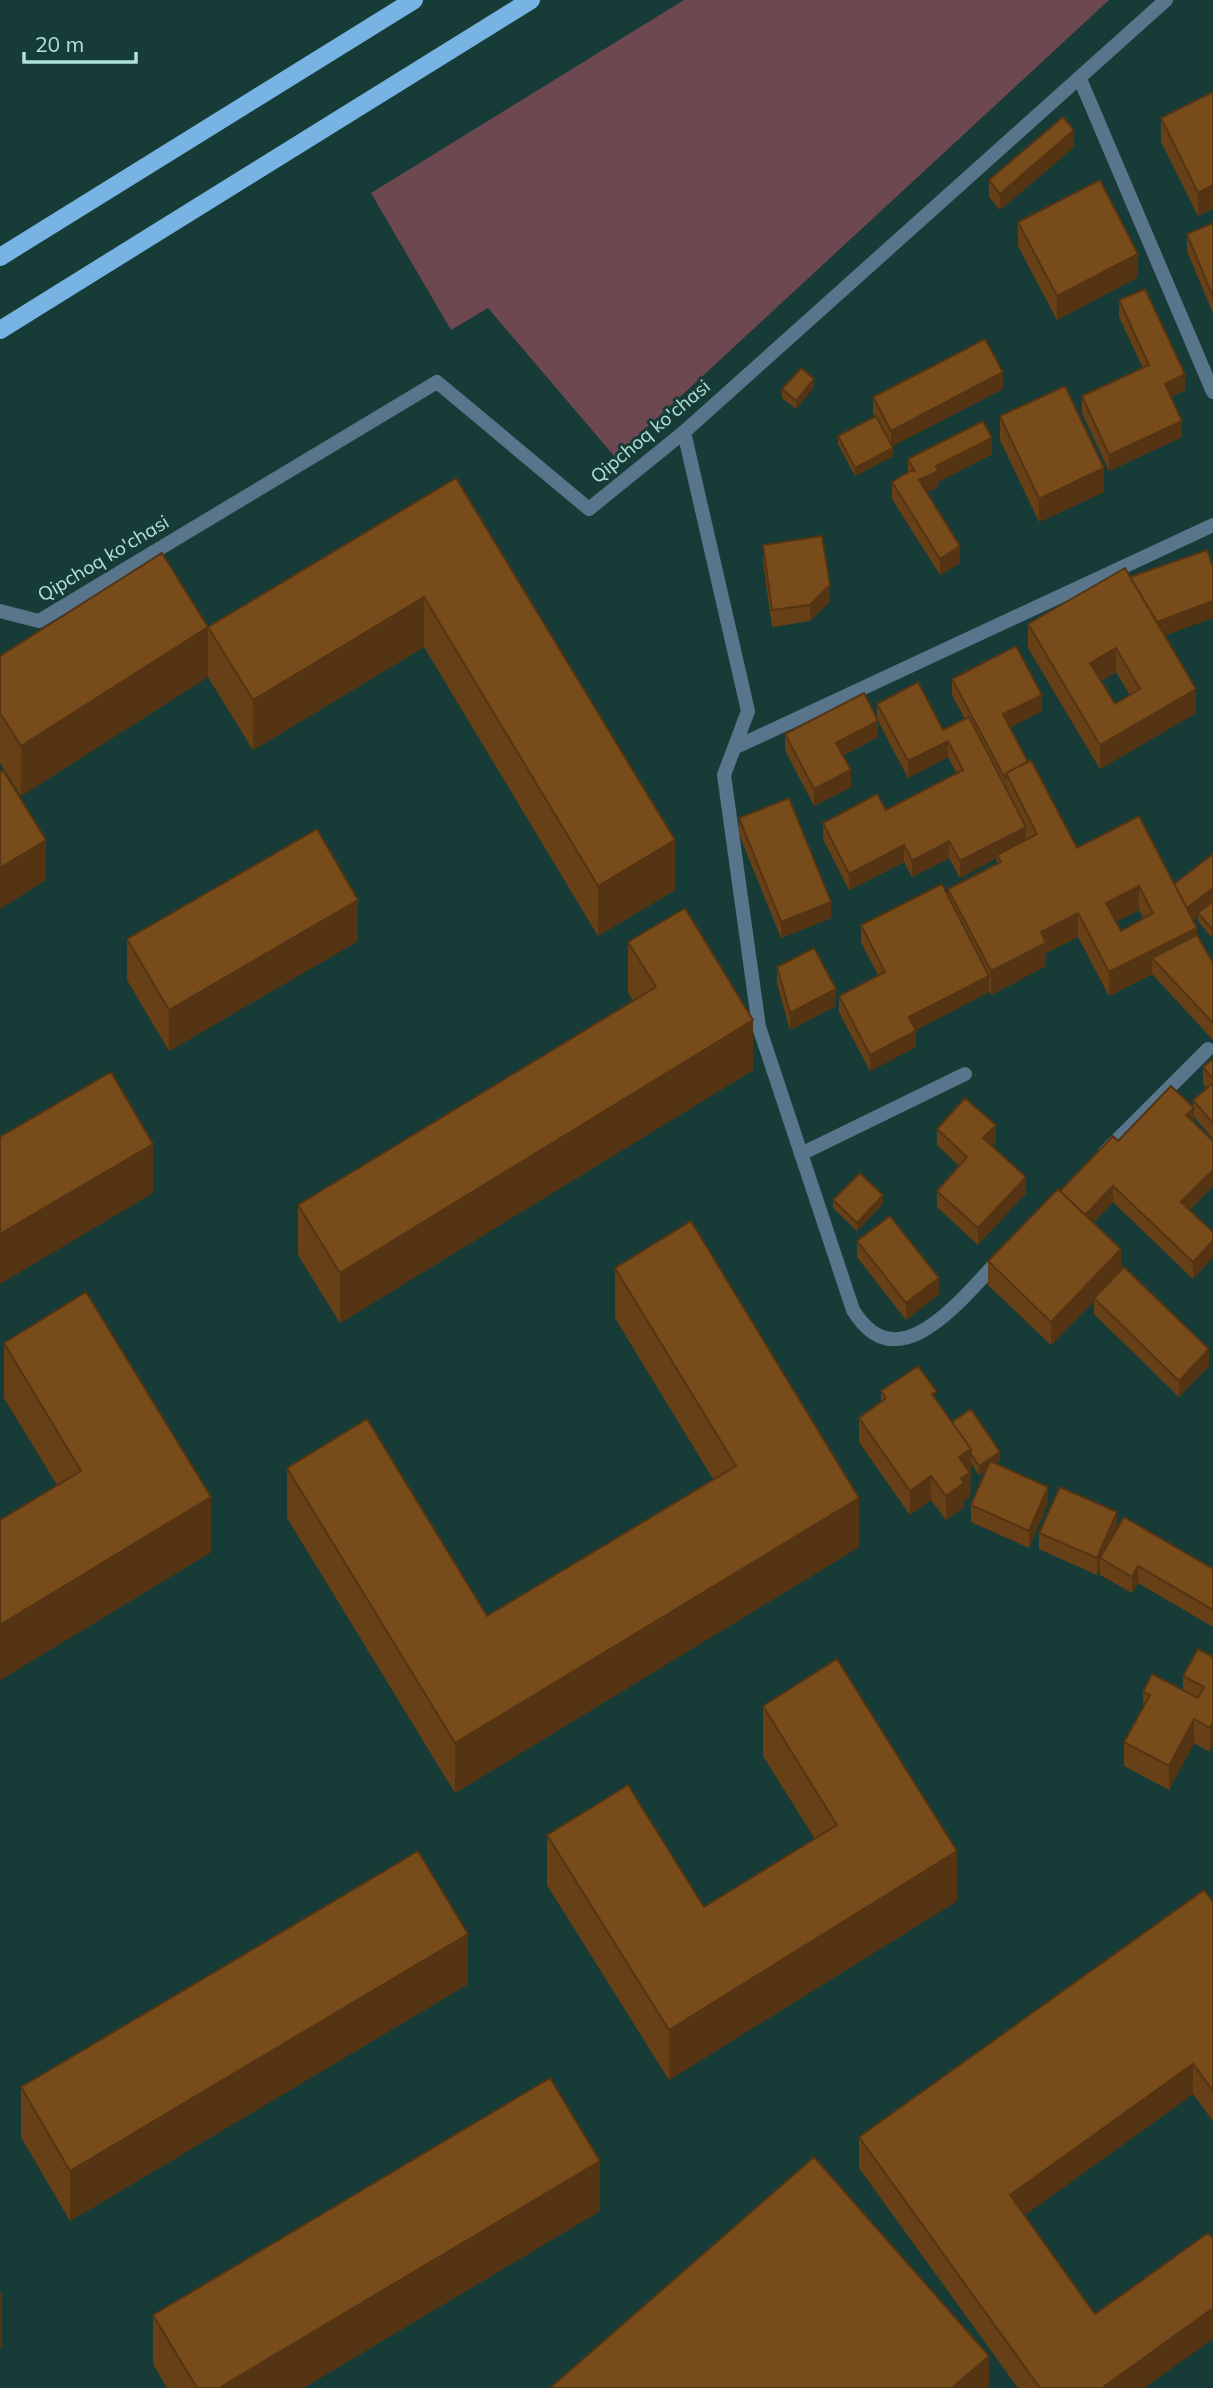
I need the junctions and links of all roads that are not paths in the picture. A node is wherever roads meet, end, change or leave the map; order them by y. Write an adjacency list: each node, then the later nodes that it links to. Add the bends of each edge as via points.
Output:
1 (414, 0): 5 (main road)
2 (531, 0): 6 (main road)
3 (1166, 0): 4 (street, Qipchoq ko'chasi)
4 (1080, 79): 7 (street); 8 (street, Qipchoq ko'chasi)
5 (0, 257)
6 (0, 330)
7 (1213, 392)
8 (684, 432): 10 (street, Qipchoq ko'chasi, via 589,509 437,382 39,621); 11 (street, via 748,711)
9 (1213, 525): 11 (street)
10 (0, 611)
11 (734, 748): 14 (street, via 724,775 759,1027)
12 (1208, 1049): 15 (street)
13 (965, 1074): 14 (street)
14 (801, 1154): 16 (street, via 853,1310 864,1328 881,1339 908,1338 930,1329)
15 (1093, 1165)
16 (1007, 1252)

